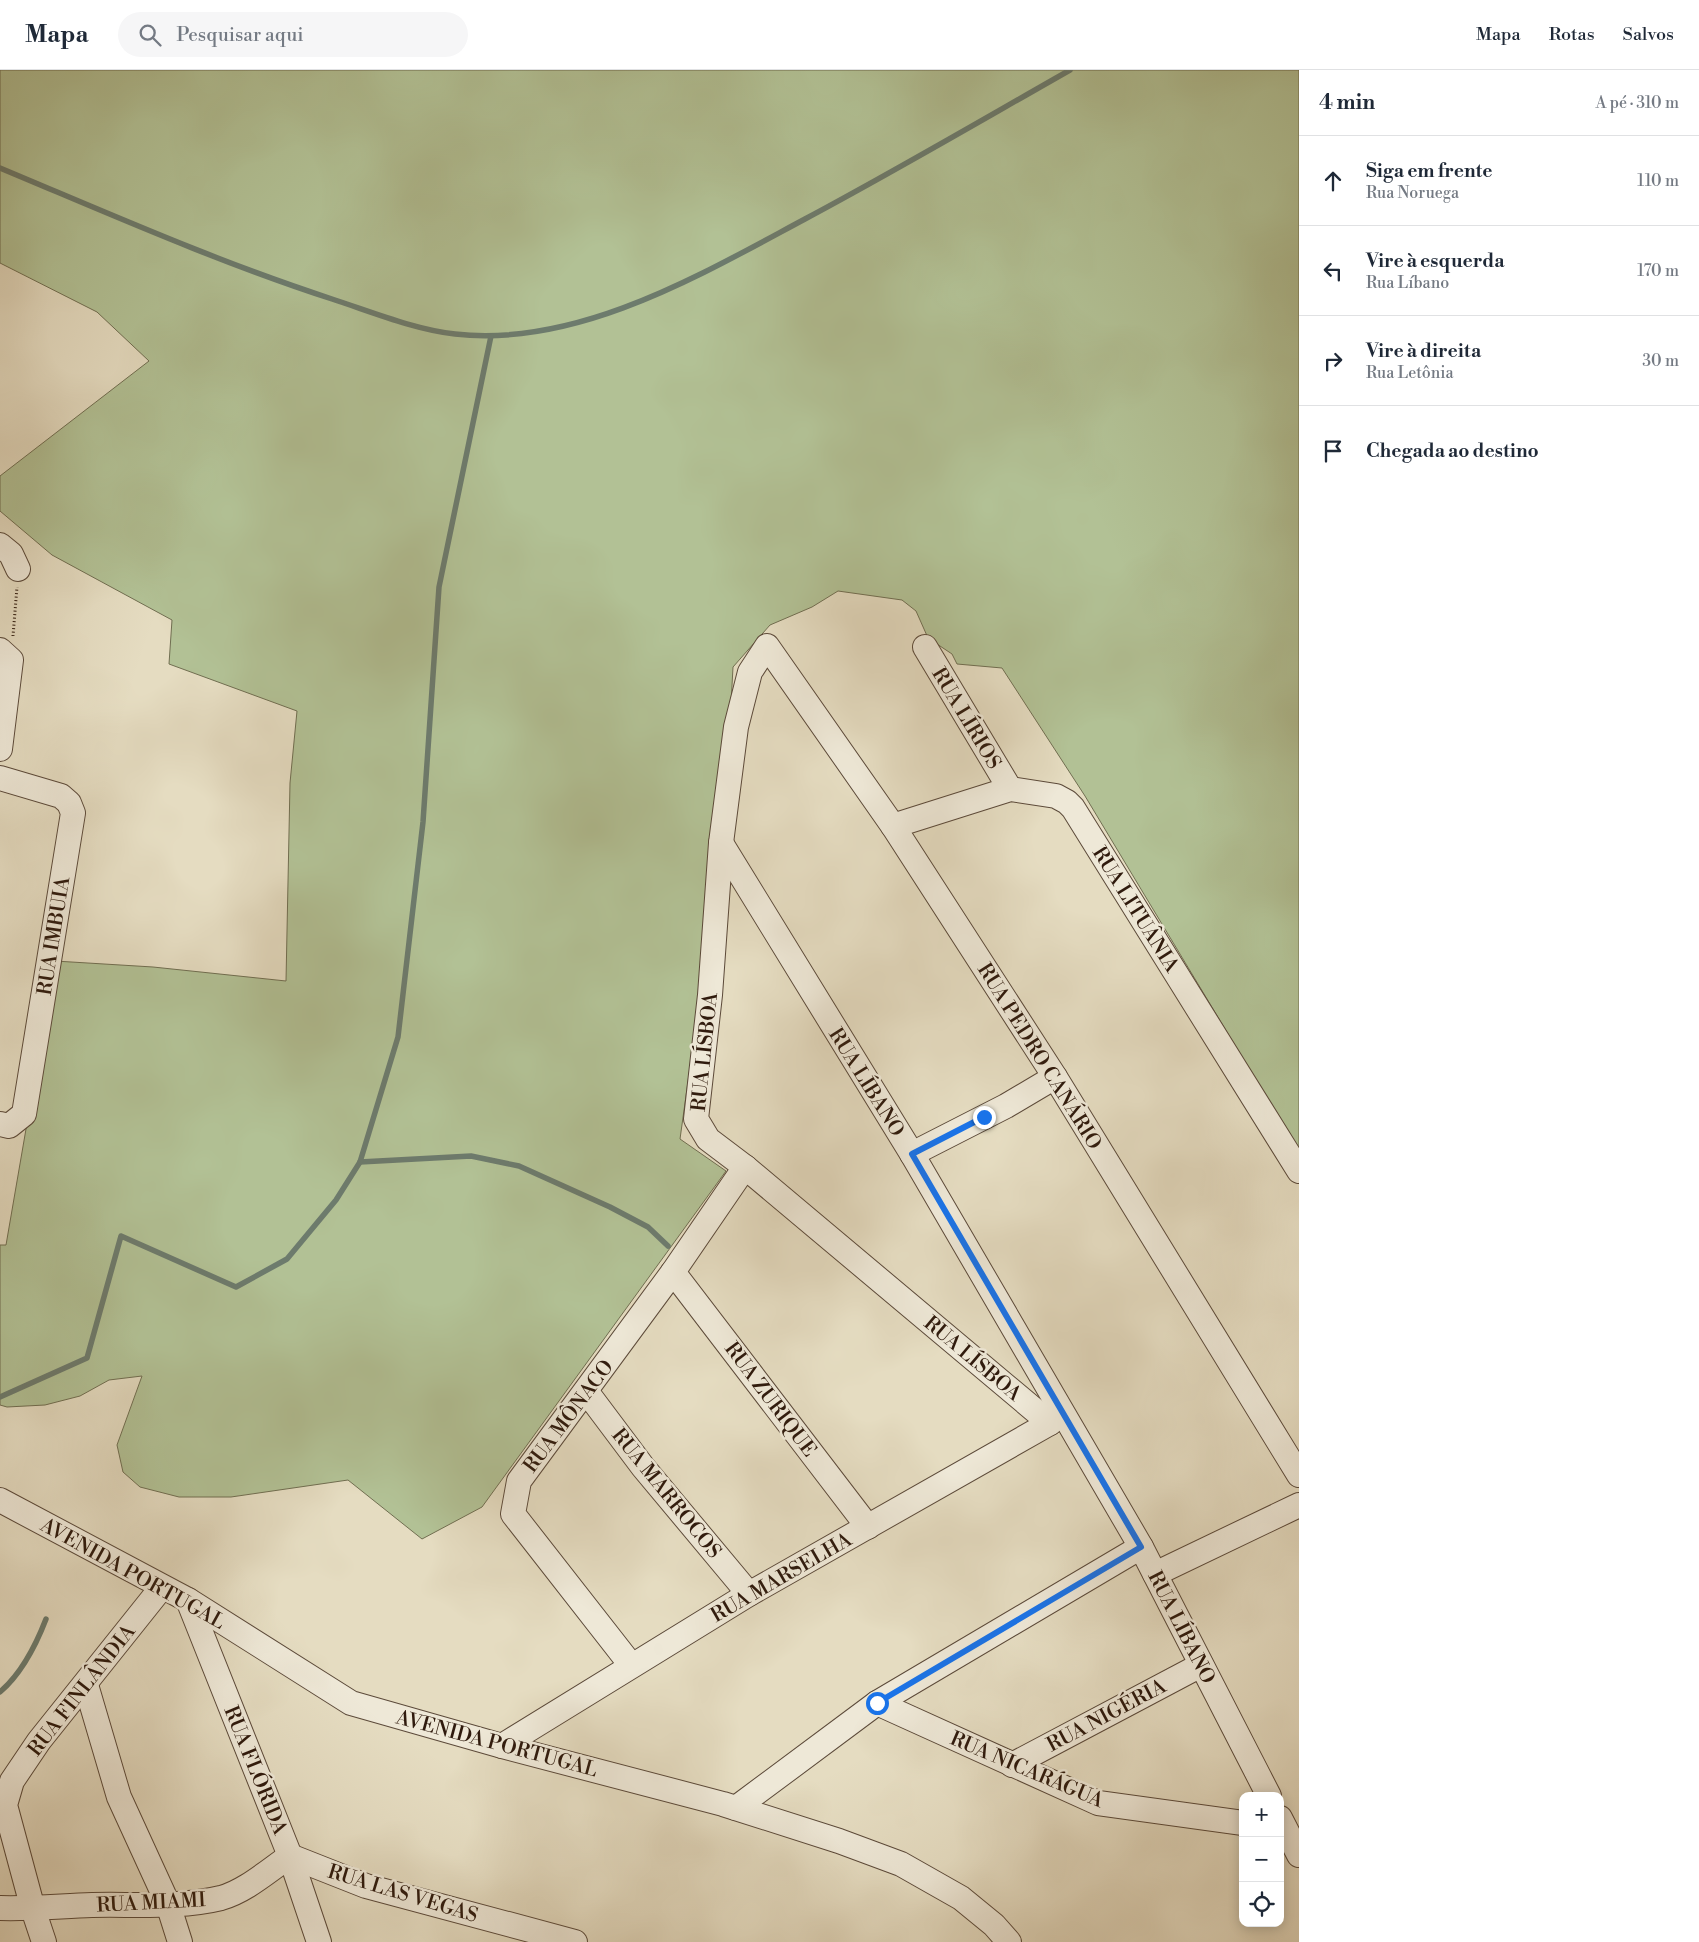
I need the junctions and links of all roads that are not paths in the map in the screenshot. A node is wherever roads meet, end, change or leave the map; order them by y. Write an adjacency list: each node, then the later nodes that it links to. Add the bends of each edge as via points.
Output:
1 (0, 545): 2 (street, via 10,554)
2 (18, 569)
3 (767, 646): 9 (street, RUA PEDRO CANÁRIO); 10 (street, RUA LÍSBOA, via 750,672 736,727)
4 (925, 647): 8 (street, RUA LÍRIOS)
5 (6, 655): 6 (street)
6 (0, 749)
7 (0, 778): 12 (street, RUA IMBUIA, via 60,796 69,803 73,813 24,1114 9,1126)
8 (1010, 789): 9 (street, RUA LITUÂNIA); 15 (street, RUA LITUÂNIA, via 1056,796 1073,808)
9 (893, 826): 11 (street, RUA PEDRO CANÁRIO)
10 (721, 844): 13 (street, RUA LÍBANO); 14 (street, RUA LÍSBOA, via 710,995 696,1119 708,1139)
11 (1055, 1077): 13 (street); 19 (street, RUA PEDRO CANÁRIO)
12 (0, 1124)
13 (912, 1154): 18 (street, RUA LÍBANO)
14 (746, 1167): 16 (street, RUA MÔNACO); 18 (street, RUA LÍSBOA)
15 (1299, 1171)
16 (673, 1272): 17 (street, RUA MÔNACO); 22 (street, RUA ZURIQUE)
17 (586, 1391): 26 (street, RUA MARROCOS, via 643,1467); 28 (street, RUA MÔNACO, via 519,1481 513,1514)
18 (1056, 1418): 22 (street, RUA MARSELHA); 23 (street, RUA LÍBANO)
19 (1299, 1475)
20 (0, 1500): 25 (street, AVENIDA PORTUGAL)
21 (1299, 1505): 24 (street)
22 (868, 1527): 26 (street, RUA MARSELHA)
23 (1141, 1547): 24 (street, RUA LÍBANO); 31 (street)
24 (1155, 1574): 29 (street, RUA LÍBANO)
25 (162, 1587): 27 (street, AVENIDA PORTUGAL); 30 (street, RUA FINLÂNDIA)
26 (749, 1594): 28 (street, RUA MARSELHA)
27 (188, 1600): 32 (street, AVENIDA PORTUGAL, via 351,1703); 39 (street, RUA FLÓRIDA)
28 (631, 1664): 32 (street, RUA MARSELHA)
29 (1201, 1665): 33 (street, RUA NIGÉRIA); 34 (street, RUA LÍBANO)
30 (86, 1685): 40 (street, via 119,1797); 42 (street, RUA FINLÂNDIA, via 39,1741 12,1781 5,1805)
31 (877, 1703): 33 (street, RUA NICARÁGUA); 35 (street)
32 (502, 1746): 35 (street, AVENIDA PORTUGAL)
33 (1012, 1765): 36 (street, RUA NICARÁGUA, via 1098,1802)
34 (1267, 1792)
35 (736, 1808): 47 (street, AVENIDA PORTUGAL, via 901,1864 961,1898)
36 (1239, 1822)
37 (1284, 1828): 38 (street)
38 (1299, 1854)
39 (290, 1856): 40 (street, RUA MIAMI, via 243,1888 222,1898); 45 (street, RUA FLÓRIDA); 46 (street, RUA LAS VEGAS, via 366,1886)
40 (168, 1904): 42 (street, RUA MIAMI); 44 (street)
41 (0, 1908): 42 (street, RUA MIAMI)
42 (33, 1909): 43 (street, RUA FINLÂNDIA)
43 (44, 1942)
44 (180, 1942)
45 (319, 1942)
46 (575, 1942)
47 (1009, 1942)

